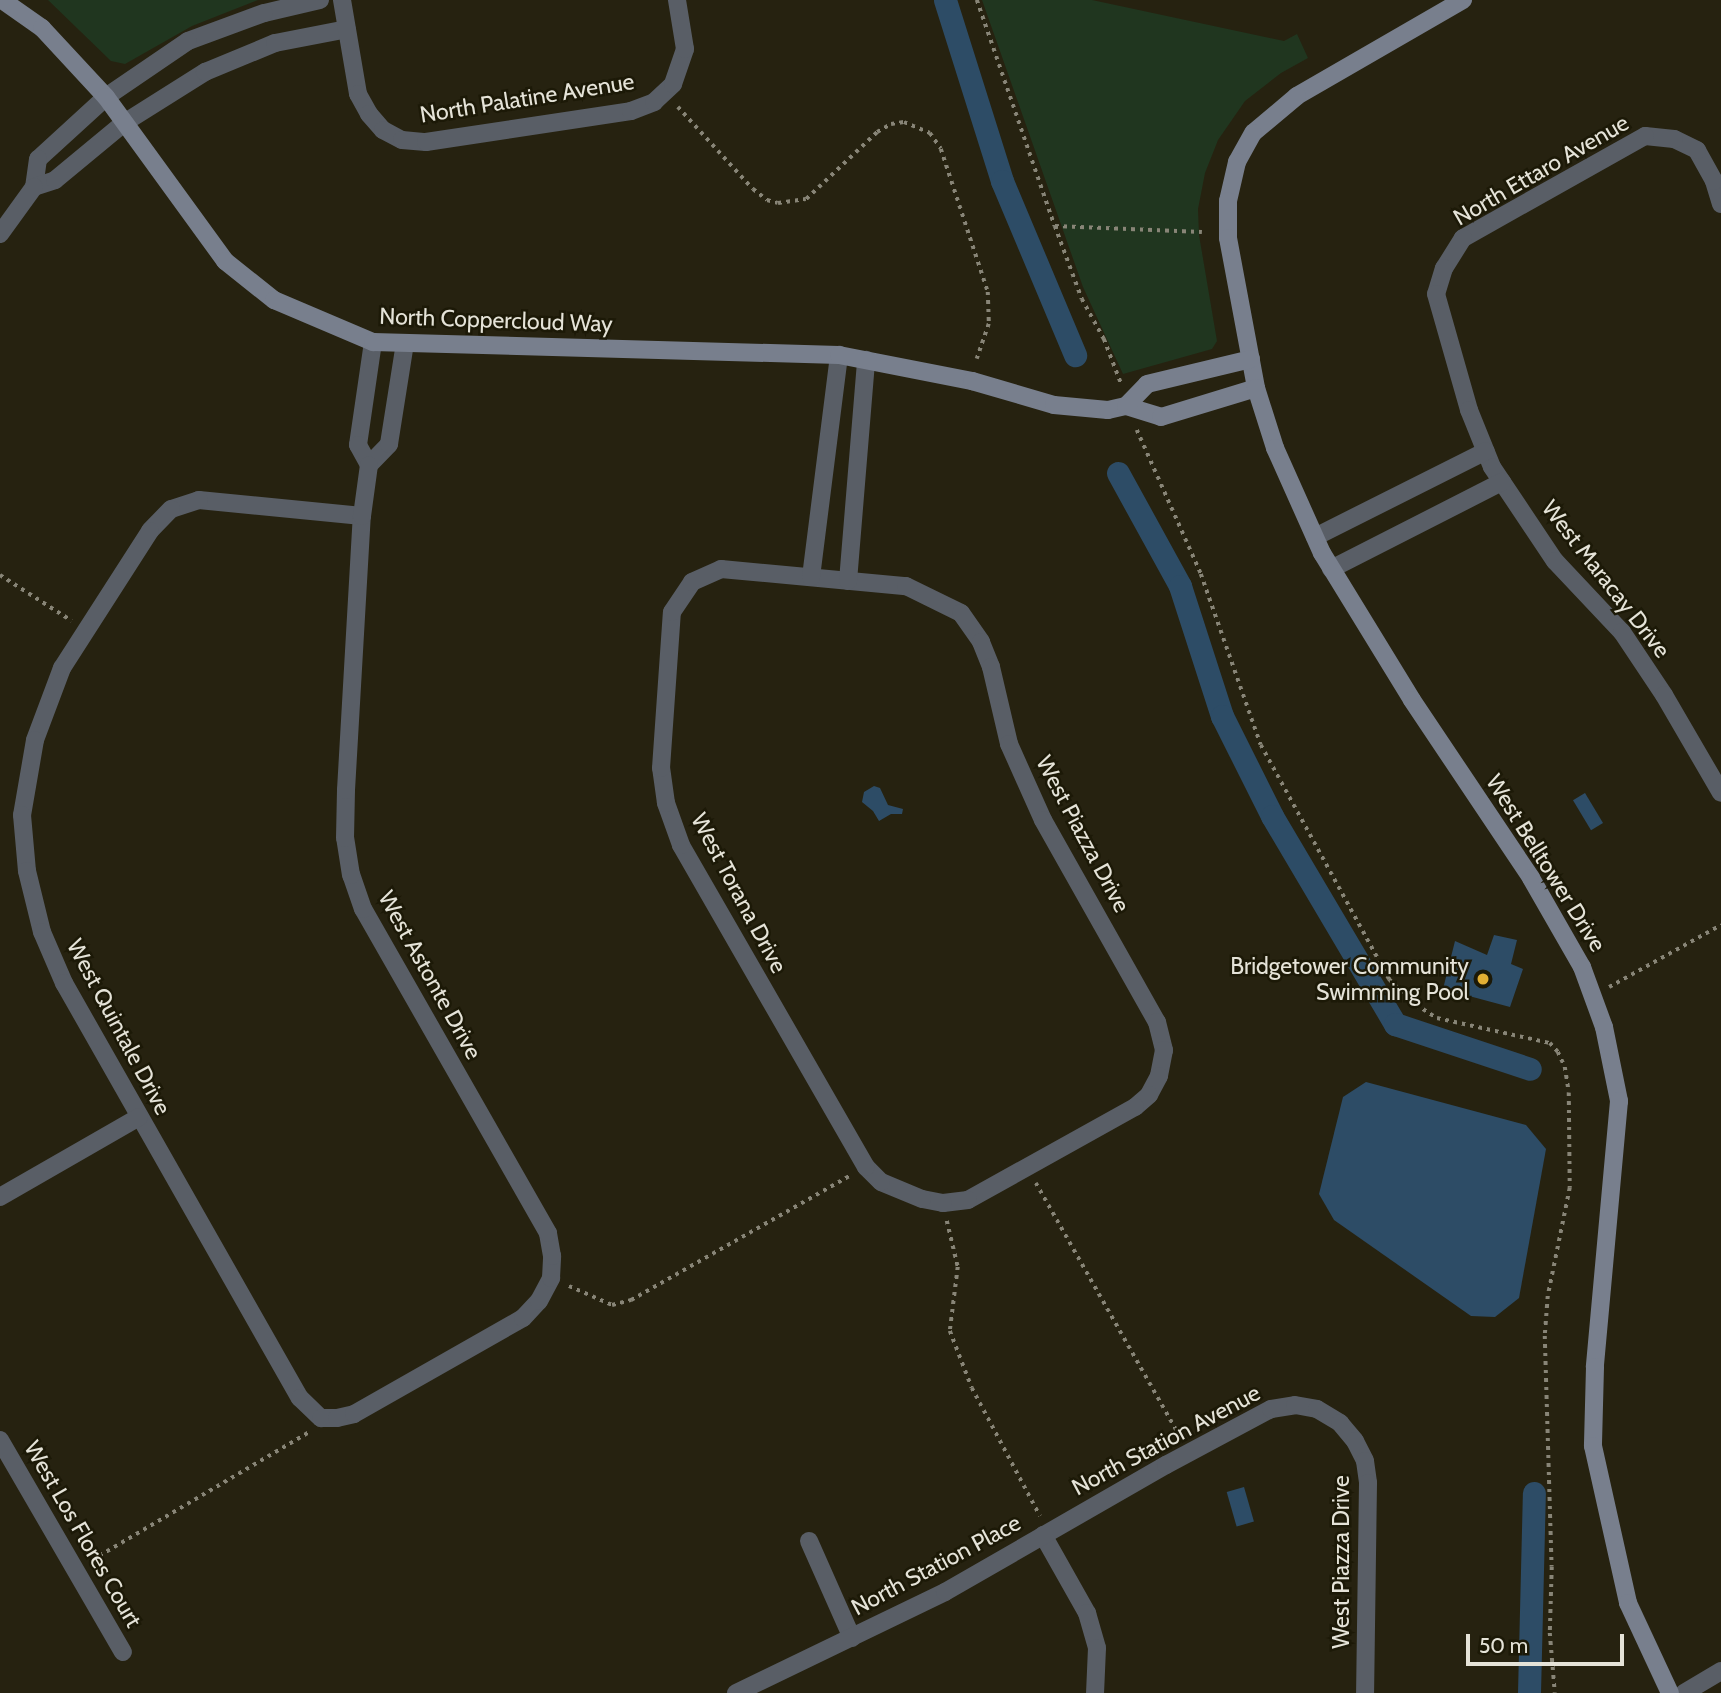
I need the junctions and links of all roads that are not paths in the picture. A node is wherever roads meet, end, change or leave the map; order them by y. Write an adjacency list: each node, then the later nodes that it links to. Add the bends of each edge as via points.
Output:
1 (2, 0): 7 (street, North Coppercloud Way, via 42,28)
2 (320, 0): 7 (street, via 264,13 188,41)
3 (342, 0): 6 (street)
4 (677, 0): 6 (street, North Palatine Avenue, via 685,49 673,84 654,102 631,111 426,142 402,140 383,130 369,114 358,94)
5 (1451, 3): 16 (street, West Belltower Drive, via 1297,96 1253,134 1237,162 1227,231)
6 (347, 29): 8 (street, via 275,43 217,67)
7 (106, 97): 8 (street, North Coppercloud Way); 9 (street, via 38,159)
8 (124, 123): 9 (street, via 55,180); 13 (street, North Coppercloud Way, via 225,261 274,300)
9 (34, 187): 11 (street)
10 (1721, 204): 12 (street, North Ettaro Avenue, via 1697,150 1674,139 1645,136 1464,238)
11 (0, 234)
12 (1444, 268): 20 (street, West Maracay Drive, via 1436,295 1469,410)
13 (373, 342): 14 (street, North Coppercloud Way); 21 (street, West Astonte Drive, via 358,445)
14 (405, 343): 15 (street, North Coppercloud Way); 21 (street, via 389,444)
15 (839, 355): 17 (street, North Coppercloud Way); 26 (street)
16 (1251, 359): 18 (street, West Belltower Drive); 19 (street, via 1147,384)
17 (866, 360): 19 (street, North Coppercloud Way, via 972,381 1054,405 1108,410); 27 (street)
18 (1256, 388): 19 (street, North Coppercloud Way, via 1161,417); 24 (street, West Belltower Drive, via 1275,448)
19 (1126, 406)
20 (1486, 451): 22 (street, West Maracay Drive); 24 (street)
21 (369, 465): 23 (street, West Astonte Drive)
22 (1502, 482): 25 (street); 28 (street, West Maracay Drive, via 1555,561 1622,632)
23 (362, 516): 29 (street, West Quintale Drive, via 199,500 172,509 150,531 62,668 35,740 22,814 27,871 42,932 64,983); 33 (street, West Astonte Drive, via 346,790 345,838 351,875 363,909 548,1233 552,1256 551,1278 523,1318 354,1414)
24 (1314, 537): 25 (street, West Belltower Drive)
25 (1331, 569): 43 (street, West Belltower Drive, via 1531,878 1583,967 1604,1027 1619,1101 1595,1367 1593,1446 1628,1603)
26 (811, 577): 27 (street); 31 (street, West Torana Drive, via 721,569 692,582 672,612 661,768 666,803 681,845 866,1167 898,1191)
27 (848, 581): 31 (street, West Piazza Drive, via 906,586 961,613 981,642 1009,744 1043,820 1157,1022 1164,1050 1159,1076 1149,1095 1135,1107 968,1200)
28 (1721, 793)
29 (138, 1117): 30 (street); 33 (street, West Quintale Drive, via 300,1398)
30 (0, 1197)
31 (943, 1203)
32 (1317, 1409): 35 (street, North Station Avenue, via 1295,1405 1271,1409); 42 (street, West Piazza Drive, via 1340,1423 1365,1461)
33 (321, 1418)
34 (0, 1440): 38 (street, West Los Flores Court)
35 (1043, 1535): 37 (street, North Station Place, via 945,1592); 41 (street, via 1087,1613 1097,1648)
36 (809, 1541): 37 (street, North Station Place)
37 (852, 1638): 40 (street, North Station Place)
38 (123, 1652)
39 (1721, 1671): 44 (street)
40 (736, 1693)
41 (1095, 1693)
42 (1365, 1693)
43 (1670, 1693)
44 (1684, 1693)

